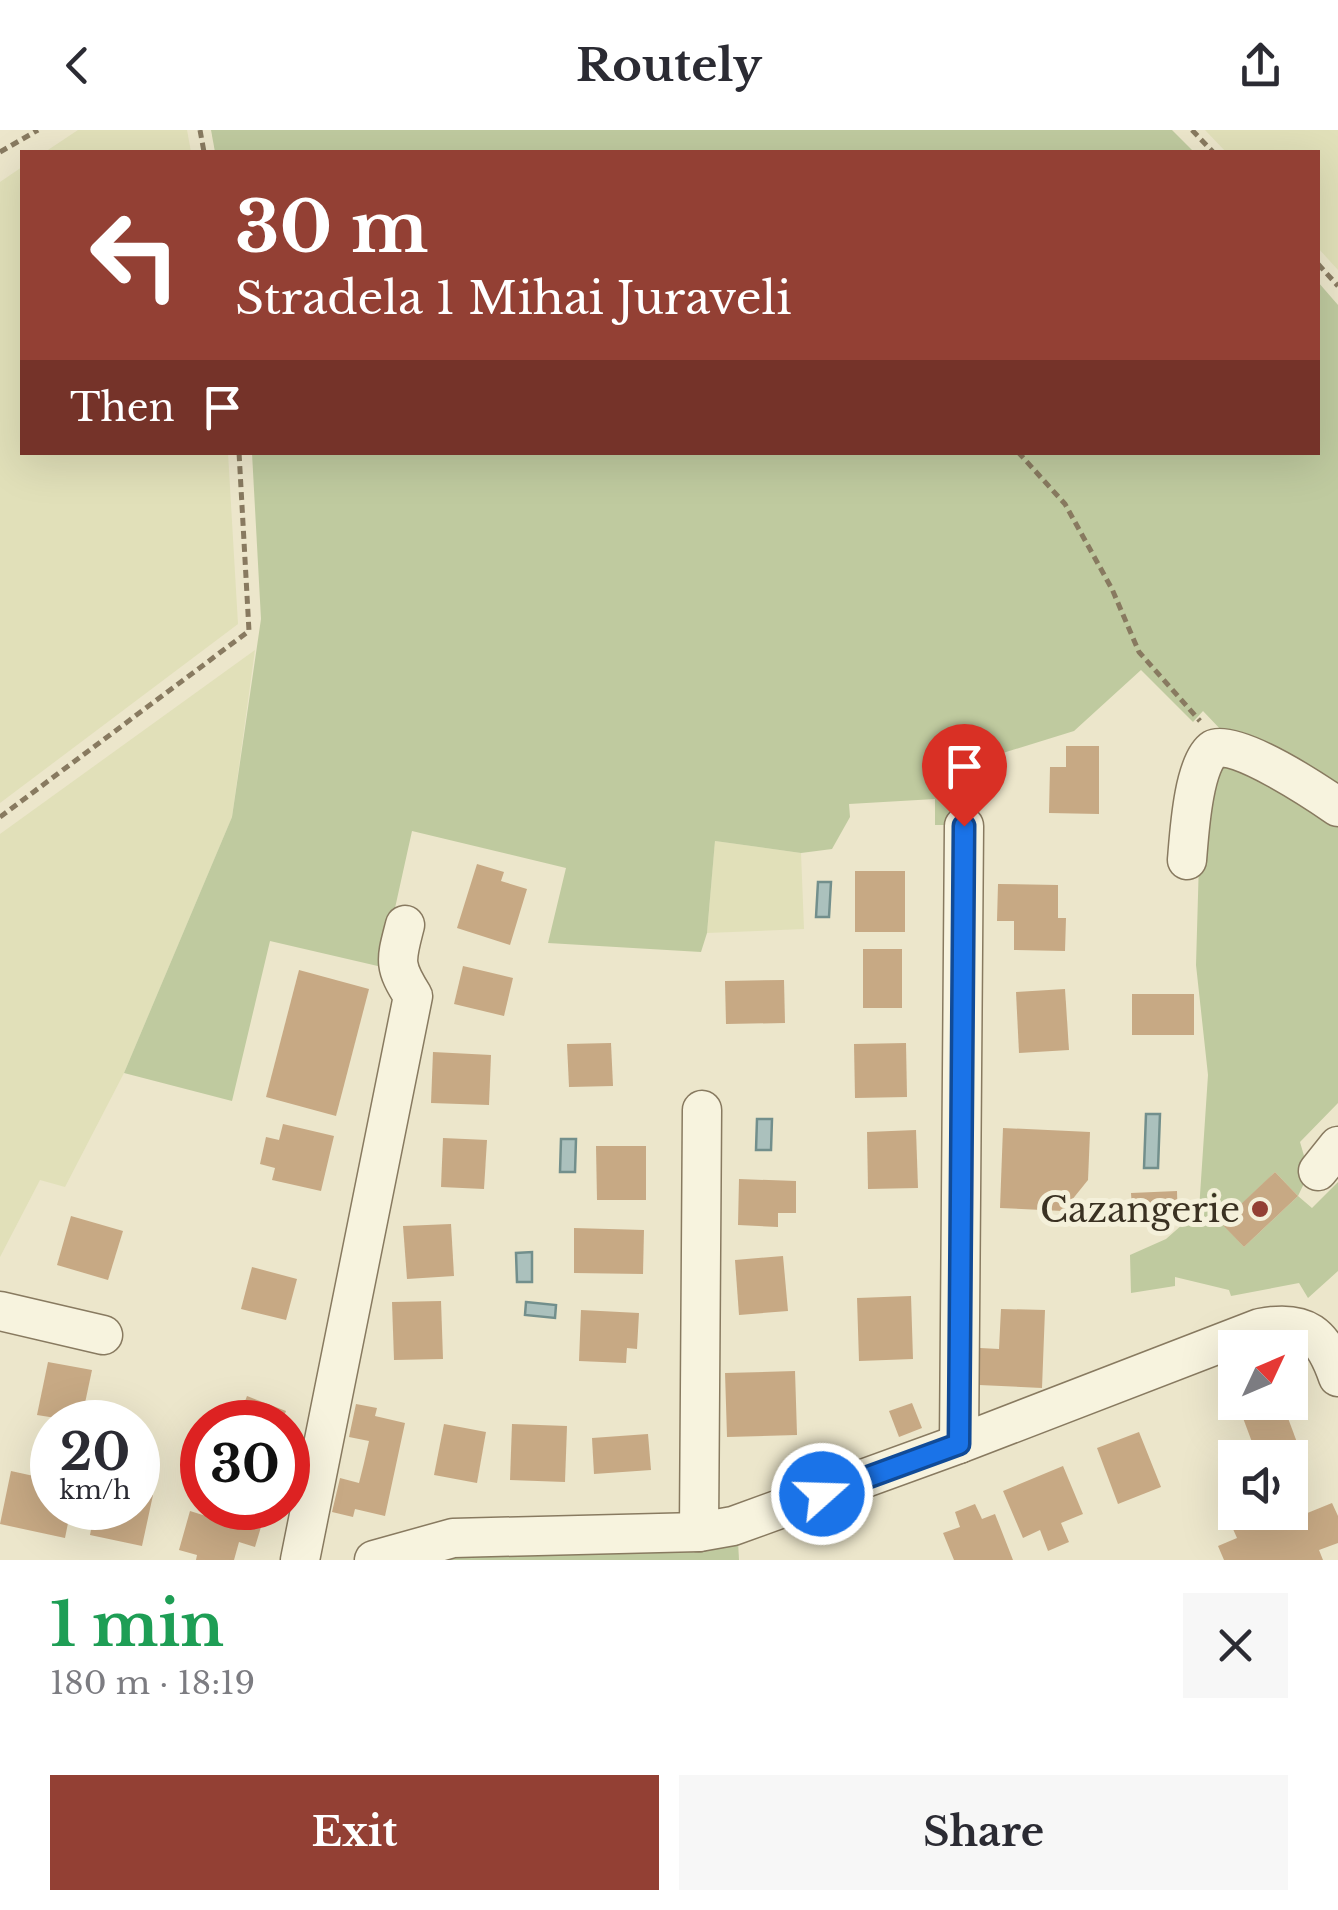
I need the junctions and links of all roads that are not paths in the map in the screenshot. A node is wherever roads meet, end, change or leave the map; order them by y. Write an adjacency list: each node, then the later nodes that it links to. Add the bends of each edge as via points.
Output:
1 (1338, 807): 3 (street, via 1225,746 1214,749 1204,760)
2 (964, 826): 9 (street)
3 (1187, 860)
4 (405, 925): 11 (street, via 398,974 412,996)
5 (702, 1110): 10 (street)
6 (0, 1310): 7 (street)
7 (102, 1335)
8 (1338, 1377): 9 (street, via 1323,1343 1284,1323)
9 (959, 1444): 10 (street, via 754,1520)
10 (699, 1532): 12 (street, via 453,1538)
11 (300, 1560)
12 (374, 1560)

